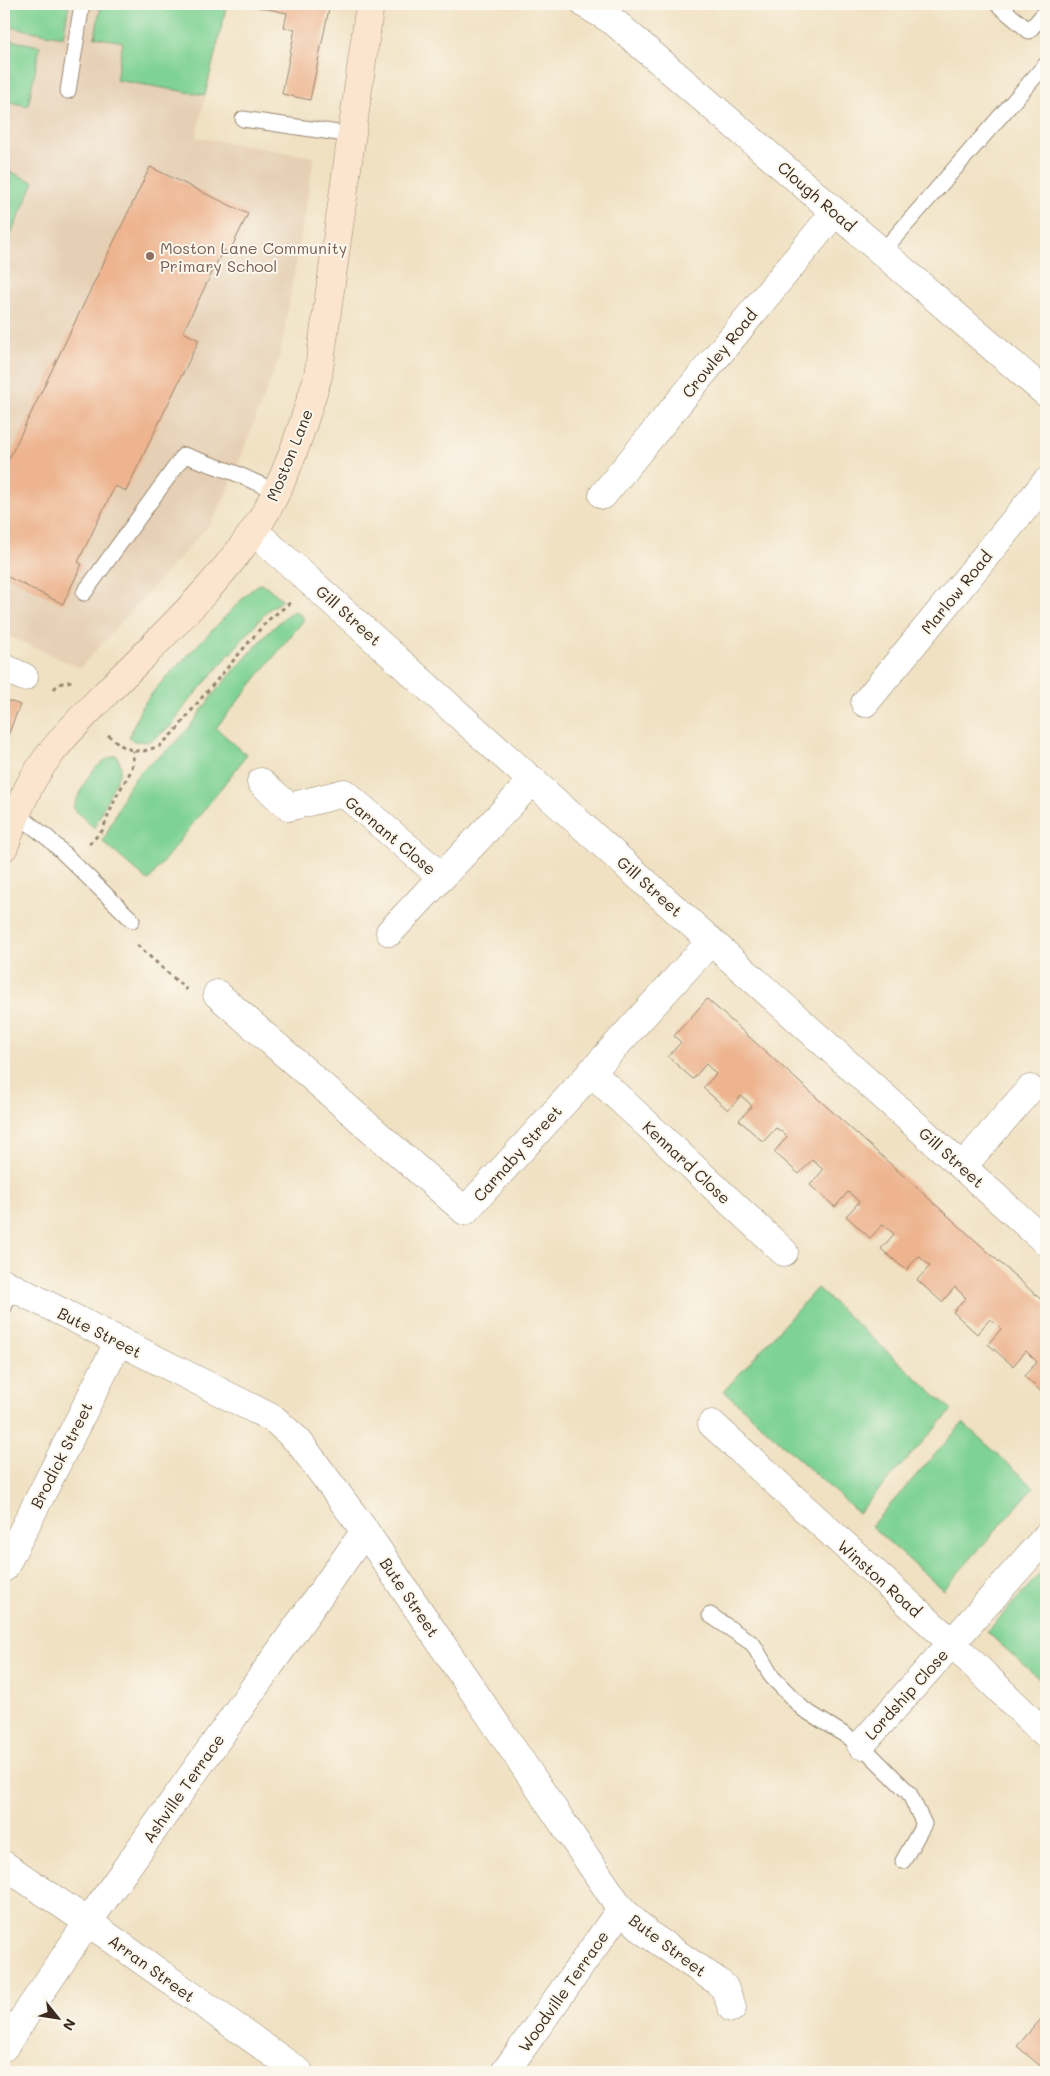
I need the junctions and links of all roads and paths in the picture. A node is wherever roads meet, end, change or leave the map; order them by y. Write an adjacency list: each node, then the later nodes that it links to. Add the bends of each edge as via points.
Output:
1 (82, 4): 7 (lane)
2 (370, 4): 9 (street, Moston Lane)
3 (585, 4): 10 (street, Clough Road, via 612,21)
4 (997, 4): 5 (lane, via 1029,31)
5 (1046, 11)
6 (1046, 64): 11 (lane)
7 (68, 91)
8 (243, 119): 9 (lane)
9 (352, 135): 14 (street, Moston Lane, via 318,376)
10 (836, 212): 11 (street, Clough Road); 15 (street, Crowley Road)
11 (882, 252): 12 (street, Clough Road)
12 (1046, 393)
13 (1046, 482): 21 (street, Marlow Road)
14 (276, 492): 16 (street, Moston Lane); 18 (lane, via 184,455)
15 (603, 494)
16 (254, 531): 17 (street, Gill Street); 26 (street, Moston Lane, via 216,580 46,760)
17 (311, 581): 23 (path, via 268,621 173,735 160,746); 24 (street, Gill Street)
18 (84, 593)
19 (80, 679): 20 (path, via 58,684)
20 (53, 692)
21 (865, 703)
22 (102, 731): 23 (path)
23 (134, 751): 28 (path, via 132,768 102,831)
24 (533, 780): 29 (street); 32 (street, Gill Street)
25 (261, 782): 29 (street, Garnant Close, via 289,807 344,793)
26 (17, 814): 27 (street, Moston Lane); 28 (lane, via 50,839)
27 (4, 847)
28 (72, 863): 30 (lane)
29 (442, 877): 31 (street)
30 (132, 920): 33 (path, via 137,947 186,990)
31 (390, 932)
32 (711, 941): 34 (street, Carnaby Street); 36 (street, Gill Street)
33 (217, 994): 34 (street, Carnaby Street, via 465,1211)
34 (590, 1072): 38 (street, Kennard Close)
35 (1030, 1089): 36 (street)
36 (962, 1166): 37 (street, Gill Street)
37 (1046, 1242)
38 (784, 1252)
39 (7, 1292): 40 (street, Bute Street)
40 (118, 1342): 42 (street, Bute Street, via 274,1419 300,1442); 44 (street, Brodick Street)
41 (712, 1424): 46 (street, Winston Road)
42 (365, 1531): 51 (street, Bute Street); 52 (street, Ashville Terrace)
43 (1046, 1537): 46 (street, Lordship Close)
44 (4, 1568)
45 (710, 1615): 48 (lane, via 753,1644 772,1677 804,1709)
46 (952, 1643): 47 (street, Winston Road); 48 (street, Lordship Close)
47 (1046, 1735)
48 (861, 1745): 49 (lane, via 909,1793 924,1824)
49 (903, 1861)
50 (4, 1865): 52 (street, Arran Street)
51 (621, 1909): 53 (street, Bute Street, via 648,1934 724,1987); 56 (street, Woodville Terrace)
52 (88, 1922): 54 (street, Ashville Terrace); 55 (street, Arran Street)
53 (732, 2008)
54 (4, 2047)
55 (298, 2072)
56 (506, 2072)

